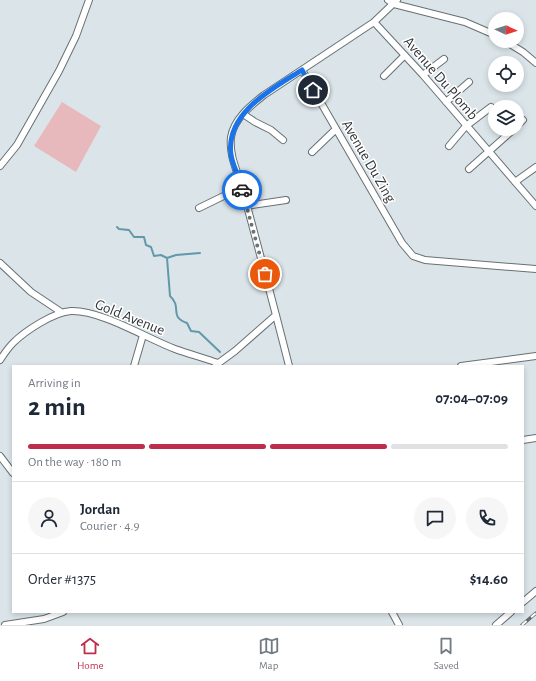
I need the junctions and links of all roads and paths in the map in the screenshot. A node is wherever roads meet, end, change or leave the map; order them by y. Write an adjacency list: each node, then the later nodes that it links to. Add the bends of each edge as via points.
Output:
1 (89, 0): 24 (street, via 76,36 59,71 16,145)
2 (388, 0): 3 (street)
3 (396, 2): 4 (street); 5 (street, via 465,22)
4 (374, 22): 7 (street, Avenue Du Plomb); 10 (street)
5 (488, 32)
6 (516, 48): 9 (street)
7 (404, 56): 11 (street); 12 (street, Avenue Du Plomb)
8 (444, 59): 12 (street)
9 (536, 63)
10 (302, 70): 16 (street, via 264,95); 18 (street, Avenue Du Zing)
11 (384, 76)
12 (423, 76): 14 (street, Avenue Du Plomb)
13 (470, 82): 14 (street)
14 (446, 102): 17 (street, Avenue Du Plomb)
15 (488, 109): 17 (street)
16 (243, 114): 20 (street); 28 (street, via 234,127 230,147)
17 (466, 126): 21 (street); 22 (street, Avenue Du Plomb)
18 (336, 129): 23 (street); 34 (street, Avenue Du Zing, via 402,243 413,256 425,260)
19 (506, 136): 22 (street)
20 (283, 140)
21 (449, 146)
22 (488, 151): 26 (street); 27 (street, Avenue Du Plomb)
23 (312, 152)
24 (0, 166)
25 (536, 166): 27 (street)
26 (469, 169)
27 (515, 182): 31 (street, Avenue Du Plomb)
28 (242, 187): 30 (street); 32 (street)
29 (286, 200): 30 (street)
30 (246, 206): 36 (street)
31 (536, 206)
32 (199, 208)
33 (0, 263): 35 (street, via 31,292)
34 (536, 269)
35 (61, 312): 37 (street, Gold Avenue, via 83,312); 39 (street, Gold Avenue, via 20,336)
36 (276, 315): 41 (street); 42 (street)
37 (143, 335): 40 (street); 41 (street, Gold Avenue)
38 (536, 356): 43 (street)
39 (0, 360)
40 (134, 365)
41 (217, 365)
42 (289, 365)
43 (468, 365)
44 (536, 438): 45 (street)
45 (524, 440)
46 (0, 456): 47 (street)
47 (12, 471)
48 (536, 591): 49 (street)
49 (524, 601)
50 (60, 613): 53 (street)
51 (393, 613): 54 (street)
52 (510, 613): 55 (street)
53 (4, 625)
54 (400, 625)
55 (496, 625)

